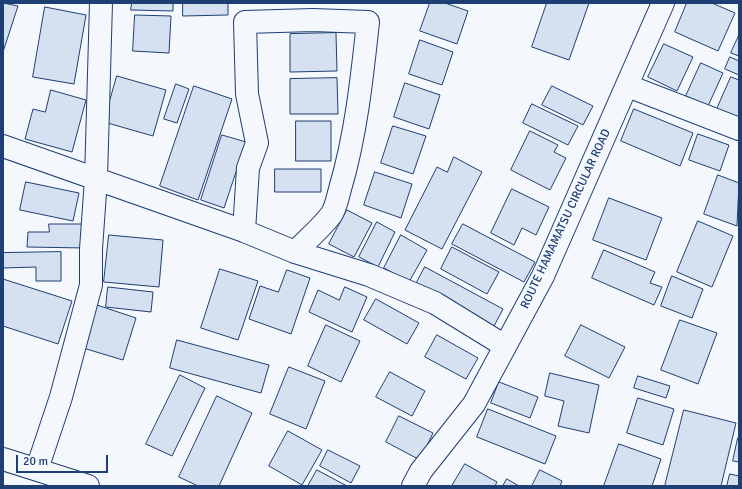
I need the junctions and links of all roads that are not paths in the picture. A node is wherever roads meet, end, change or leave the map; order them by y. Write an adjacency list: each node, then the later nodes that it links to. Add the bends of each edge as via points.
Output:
1 (101, 3): 6 (street)
2 (663, 3): 3 (street, ROUTE HAMAMATSU CIRCULAR ROAD)
3 (628, 86): 4 (street); 9 (street, ROUTE HAMAMATSU CIRCULAR ROAD, via 542,276)
4 (739, 129)
5 (3, 146): 6 (street)
6 (96, 179): 7 (street); 11 (street, via 91,249 92,284 89,299)
7 (244, 231): 8 (street); 8 (street, via 248,168 257,143 247,94 245,22 368,22 353,133 338,198 332,214)
8 (295, 252): 9 (street, via 369,275 435,303)
9 (505, 346): 13 (street, ROUTE HAMAMATSU CIRCULAR ROAD, via 474,404 421,471)
10 (3, 459): 11 (street)
11 (37, 469): 12 (street)
12 (88, 486)
13 (413, 486)

